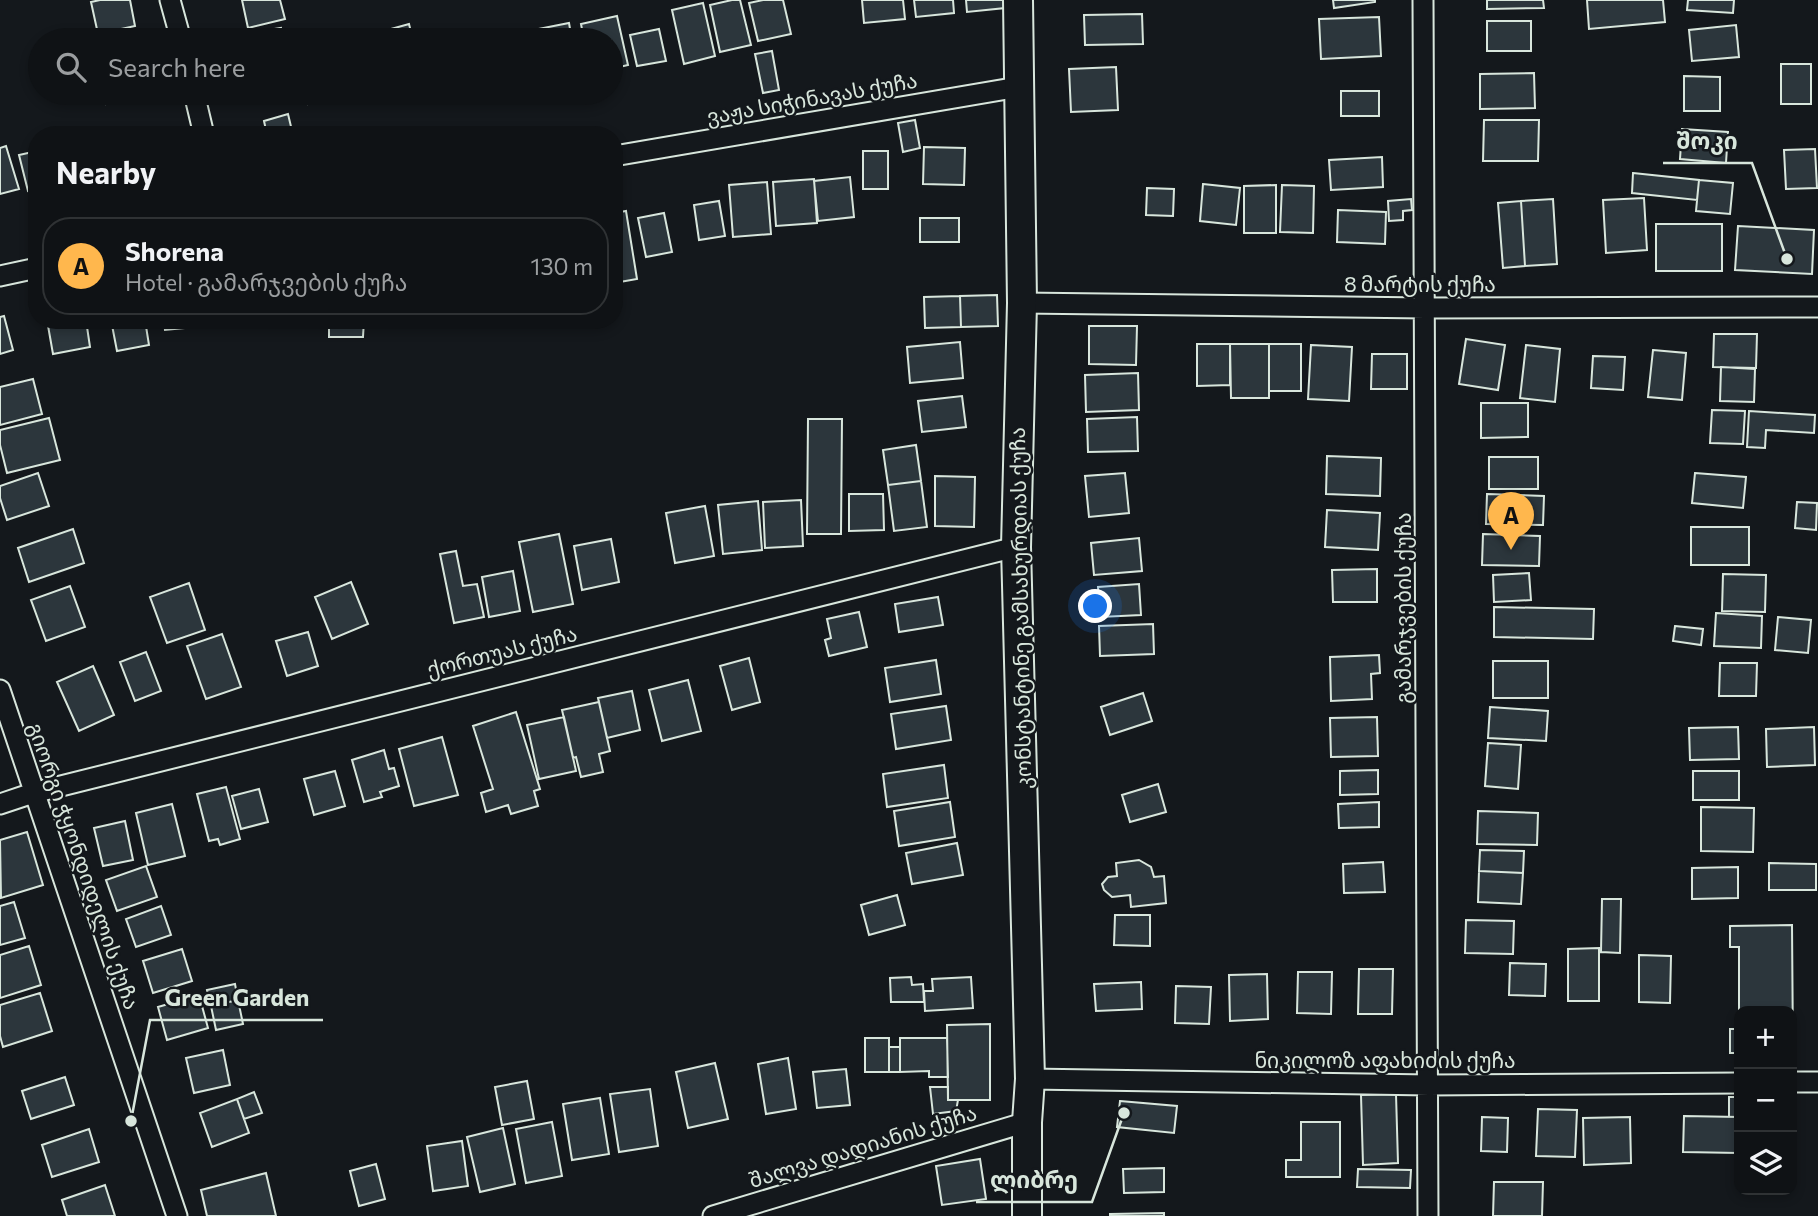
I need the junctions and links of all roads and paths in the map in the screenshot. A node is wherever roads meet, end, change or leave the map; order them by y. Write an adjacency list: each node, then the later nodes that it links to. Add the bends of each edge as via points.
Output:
1 (170, 0): 4 (street)
2 (1018, 0): 5 (main road, კონსტანტინე გამსახურდიას ქუჩა)
3 (1423, 0): 13 (street, გამარჯვების ქუჩა)
4 (177, 28)
5 (1018, 87): 8 (street, ვაჟა სიჭინავას ქუჩა); 11 (main road, კონსტანტინე გამსახურდიას ქუჩა)
6 (197, 105): 7 (street)
7 (202, 126)
8 (623, 154)
9 (28, 270): 10 (street)
10 (0, 276)
11 (1022, 303): 13 (street, 8 მარტის ქუჩა); 14 (main road, კონსტანტინე გამსახურდიას ქუჩა)
12 (1818, 307): 13 (street, 8 მარტის ქუჩა)
13 (1425, 308): 22 (street, გამარჯვების ქუჩა)
14 (1016, 547): 16 (street, ქორთუას ქუჩა); 18 (main road, კონსტანტინე გამსახურდიას ქუჩა)
15 (0, 690): 16 (street, გიორგი ჭყონდიდელის ქუჩა)
16 (33, 793): 17 (street, ქორთუას ქუჩა); 24 (street, გიორგი ჭყონდიდელის ქუჩა)
17 (0, 804)
18 (1030, 1079): 22 (street, ნიკილოზ აფახიძის ქუჩა); 23 (main road, კონსტანტინე გამსახურდიას ქუჩა)
19 (1797, 1082): 20 (street)
20 (1818, 1082)
21 (1734, 1083): 22 (street, ნიკილოზ აფახიძის ქუჩა)
22 (1429, 1085): 27 (street, გამარჯვების ქუჩა)
23 (1027, 1122): 25 (street, შალვა დადიანის ქუჩა); 26 (main road, კონსტანტინე გამსახურდიას ქუჩა)
24 (177, 1216)
25 (713, 1216)
26 (1027, 1216)
27 (1428, 1216)

